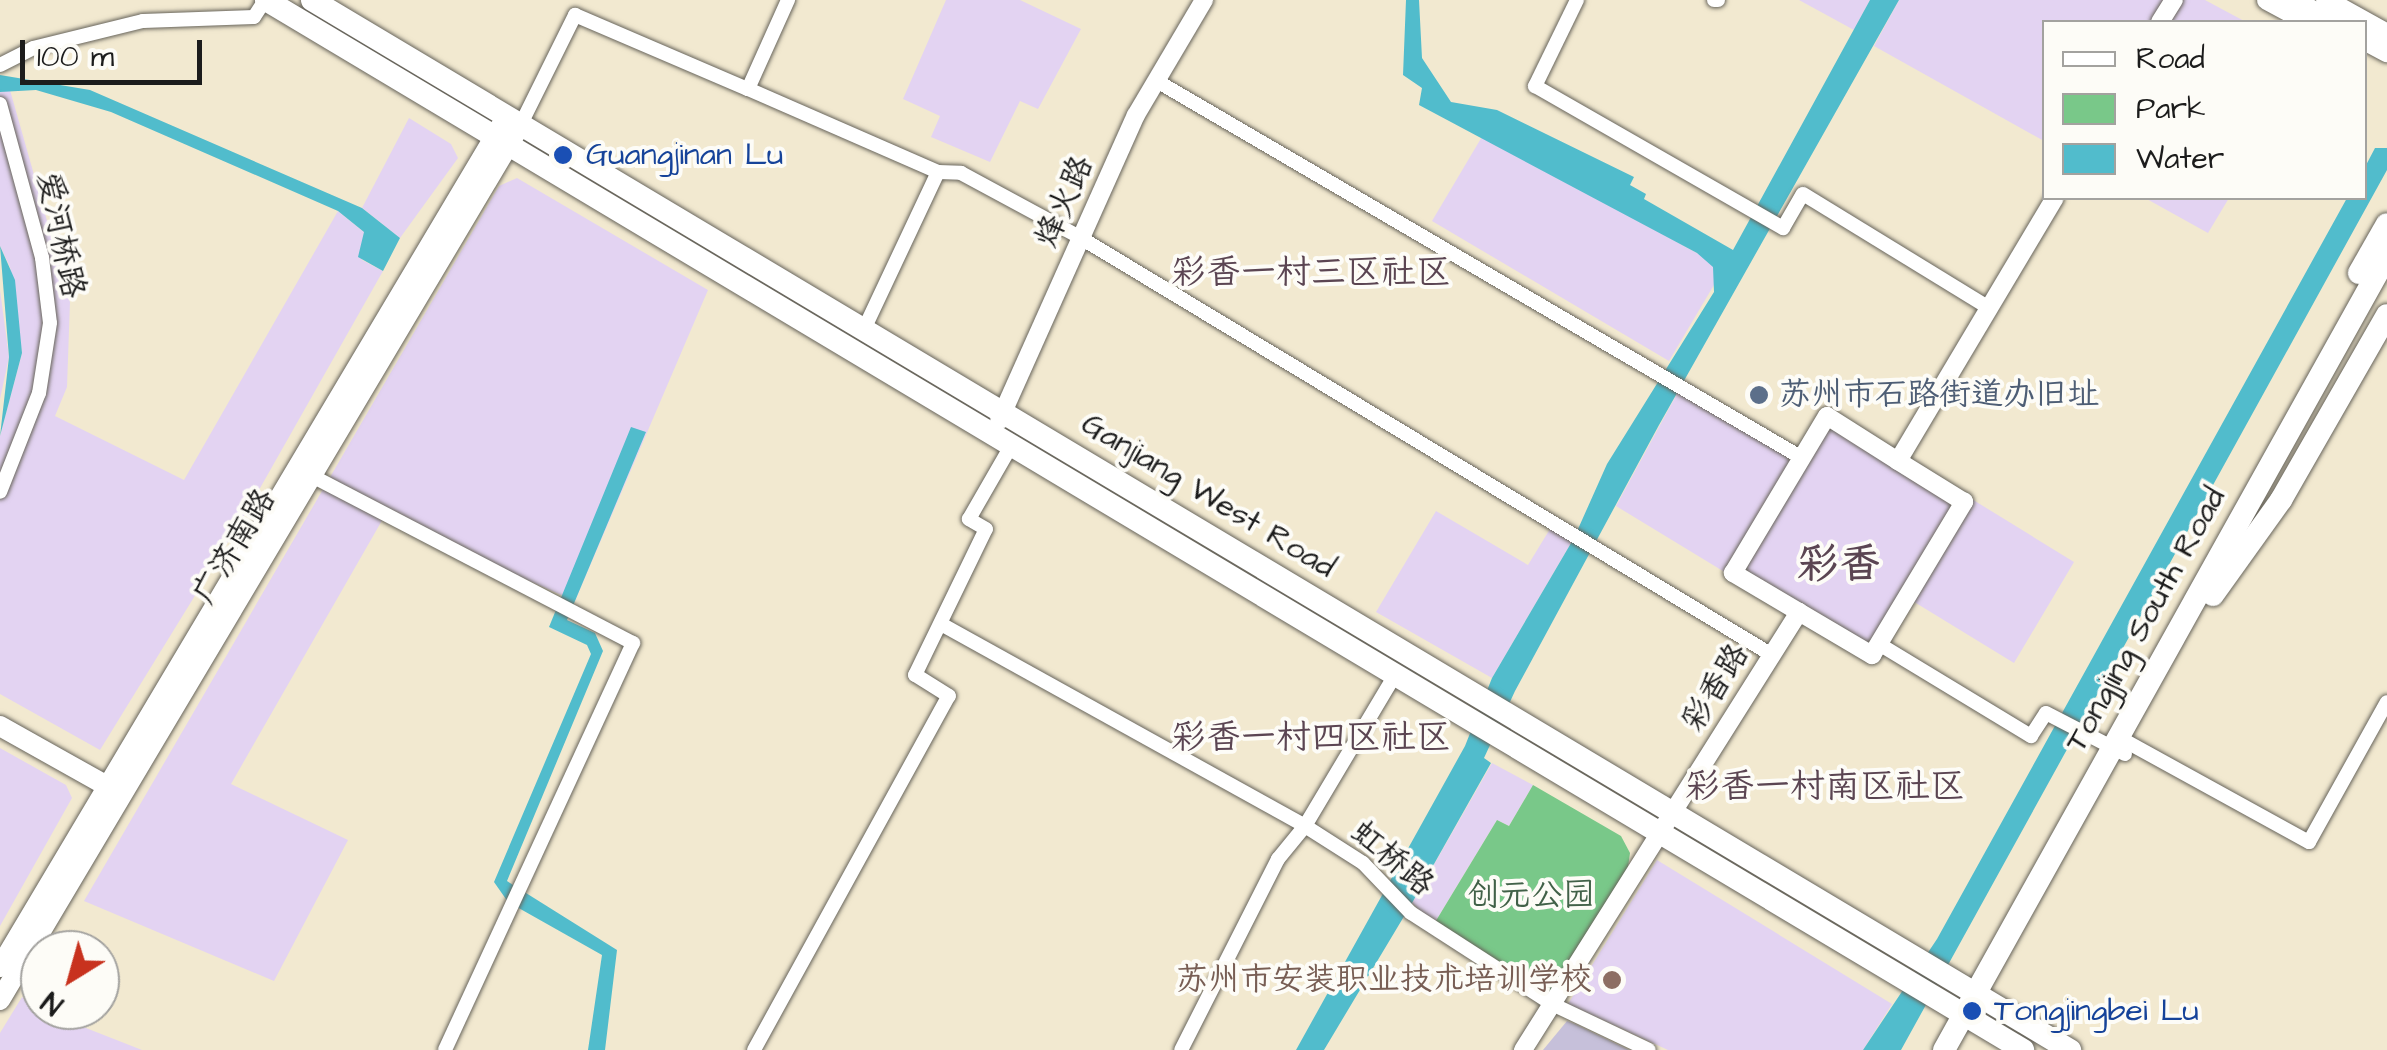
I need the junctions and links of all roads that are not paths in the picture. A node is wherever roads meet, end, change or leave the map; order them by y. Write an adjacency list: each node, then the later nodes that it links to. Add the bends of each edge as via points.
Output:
1 (265, 0): 14 (street, via 254,17 143,21 33,48); 19 (main road, Ganjiang West Road)
2 (788, 0): 16 (street)
3 (1204, 0): 15 (street, 烽火路)
4 (1577, 0): 26 (street, via 1535,86 1783,228 1803,194)
5 (2267, 0): 10 (main road)
6 (2293, 0): 11 (main road)
7 (2326, 0): 12 (main road)
8 (2350, 0): 13 (main road)
9 (319, 2): 18 (main road, Ganjiang West Road)
10 (2304, 20)
11 (2330, 20)
12 (2362, 20)
13 (2387, 21)
14 (0, 65)
15 (1155, 80): 23 (street, 烽火路); 31 (street)
16 (748, 89): 18 (street, via 575,15); 20 (street)
17 (0, 104): 34 (street, 爱河桥路, via 42,258 50,323 40,393)
18 (514, 120): 19 (main road, 广济南路); 28 (main road, Ganjiang West Road)
19 (501, 141): 30 (main road, Ganjiang West Road); 33 (main road, 广济南路); 44 (main road, 广济南路)
20 (938, 172): 23 (street, via 961,173); 28 (street)
21 (2055, 200): 26 (street)
22 (2387, 224): 35 (main road, via 2243,480)
23 (1081, 238): 29 (street, 烽火路); 39 (street)
24 (2387, 256): 35 (main road, Tongjing South Road)
25 (2387, 284): 35 (main road, Tongjing South Road)
26 (1990, 308): 32 (street)
27 (2387, 315): 35 (main road, via 2281,500)
28 (864, 329): 29 (main road, Ganjiang West Road)
29 (1004, 413): 30 (street, 烽火路); 45 (main road, Ganjiang West Road)
30 (1001, 440): 37 (street, via 969,519 986,529); 40 (main road, Ganjiang West Road)
31 (1802, 458): 32 (street, via 1827,416); 36 (street, via 1733,572)
32 (1898, 461): 38 (street, via 1964,502)
33 (312, 476): 44 (main road, 广济南路); 53 (street, via 632,643)
34 (0, 492)
35 (2207, 592): 43 (main road, Tongjing South Road)
36 (1799, 612): 38 (street, via 1872,655); 39 (street, 彩香路)
37 (941, 624): 46 (street); 54 (street, via 914,675 949,696)
38 (1879, 644): 43 (street, via 2032,736 2046,712)
39 (1772, 655): 45 (street, 彩香路)
40 (1395, 675): 46 (street, 虹桥路); 47 (main road, Ganjiang West Road)
41 (2387, 702): 43 (street, via 2309,842)
42 (0, 726): 44 (main road)
43 (2121, 746): 49 (main road, Tongjing South Road)
44 (114, 790): 48 (main road, 广济南路); 50 (main road, 广济南路)
45 (1672, 813): 47 (street, 彩香路); 49 (main road, Ganjiang West Road)
46 (1305, 826): 51 (street, 虹桥路, via 1377,878 1411,913); 55 (street, via 1278,860)
47 (1660, 834): 51 (street, 彩香路); 52 (main road, Ganjiang West Road)
48 (0, 967)
49 (1981, 997): 52 (main road, Tongjing South Road); 61 (main road, Ganjiang West Road)
50 (0, 1000)
51 (1552, 1004): 56 (street, 彩香路); 57 (street, 虹桥路)
52 (1970, 1018): 58 (main road); 59 (main road); 60 (main road, Ganjiang West Road)
53 (445, 1050)
54 (754, 1050)
55 (1180, 1050)
56 (1523, 1050)
57 (1650, 1050)
58 (1944, 1050)
59 (1960, 1050)
60 (2023, 1050)
61 (2070, 1050)

